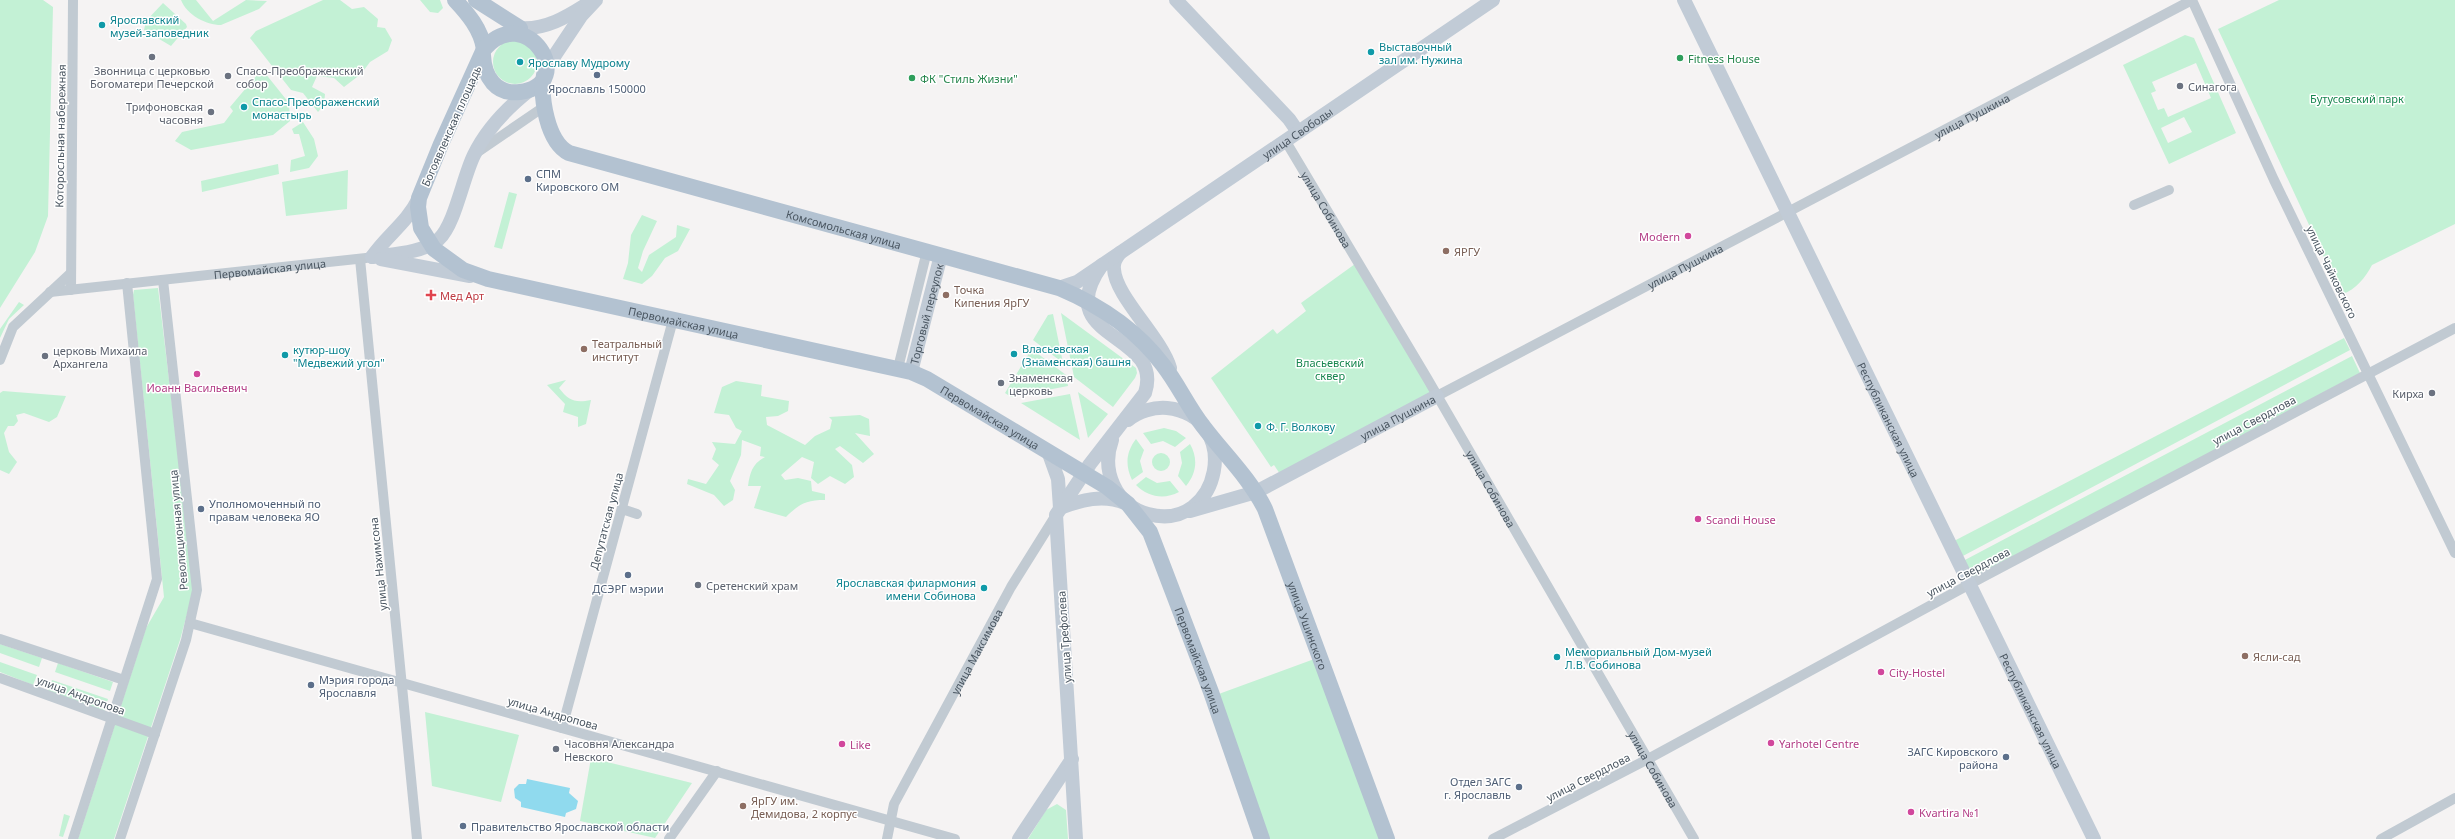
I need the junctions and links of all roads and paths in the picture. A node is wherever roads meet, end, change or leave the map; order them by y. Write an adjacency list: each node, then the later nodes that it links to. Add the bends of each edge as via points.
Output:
1 (73, 0): 26 (street, Которосльная набережная)
2 (455, 0): 10 (main road, via 473,22 480,35)
3 (476, 0): 9 (main road)
4 (1176, 0): 14 (main road, via 1289,119)
5 (1492, 0): 14 (main road, улица Свободы)
6 (1684, 0): 20 (main road, Республиканская улица)
7 (2192, 0): 20 (street, улица Пушкина); 38 (street, улица Чайковского)
8 (586, 3): 9 (main road, via 550,24 530,29); 11 (main road)
9 (520, 28): 10 (main road, Богоявленская площадь, via 499,33); 11 (main road, via 534,35 544,46 547,58)
10 (483, 52): 12 (main road, Богоявленская площадь, via 488,77 499,88 513,93); 18 (main road, Богоявленская площадь)
11 (545, 72): 12 (main road); 13 (main road, Комсомольская улица)
12 (532, 88): 16 (main road, via 498,120)
13 (545, 106): 16 (street); 23 (main road, Комсомольская улица, via 552,138 561,149 569,153)
14 (1298, 132): 15 (main road, улица Свободы)
15 (1285, 140): 22 (main road, улица Свободы); 40 (street, улица Собинова)
16 (474, 155): 21 (main road, via 446,231)
17 (2169, 190): 19 (street)
18 (419, 198): 21 (main road, Богоявленская площадь, via 419,219); 24 (main road, Богоявленская площадь, via 407,219)
19 (2134, 205)
20 (1788, 211): 40 (street, улица Пушкина); 52 (main road, Республиканская улица)
21 (430, 245): 24 (main road); 27 (main road, Первомайская улица, via 453,265)
22 (1120, 252): 25 (main road, улица Свободы); 39 (main road, Комсомольская улица, via 1114,264 1115,279 1160,348)
23 (934, 253): 30 (main road, Комсомольская улица); 37 (main road, Торговый переулок)
24 (366, 258): 27 (main road, Первомайская улица); 28 (street, Первомайская улица); 57 (street, улица Нахимсона, via 362,286)
25 (1102, 265): 30 (main road, улица Свободы, via 1077,282); 33 (main road, улица Свободы, via 1091,282)
26 (71, 273): 31 (street, Которосльная набережная); 32 (street)
27 (488, 279): 34 (main road, Первомайская улица)
28 (163, 280): 29 (street, Первомайская улица); 53 (street, Революционная улица, via 197,586)
29 (127, 283): 31 (street, Первомайская улица); 56 (street, via 157,579)
30 (1059, 288): 33 (main road, Комсомольская улица)
31 (71, 290): 32 (street, Первомайская улица)
32 (50, 292): 36 (street, via 13,327)
33 (1086, 300): 39 (main road, Комсомольская улица, via 1132,332 1153,352); 42 (main road, via 1088,309 1098,324 1140,358 1148,375 1145,393)
34 (673, 320): 37 (main road, Первомайская улица); 47 (street, Депутатская улица)
35 (2455, 328): 38 (street, улица Свердлова)
36 (0, 360)
37 (905, 370): 43 (main road, Первомайская улица, via 927,379)
38 (2367, 374): 51 (street, улица Чайковского); 52 (street, улица Свердлова)
39 (1173, 379): 41 (main road, Комсомольская улица)
40 (1437, 396): 45 (main road, улица Пушкина); 62 (street, улица Собинова)
41 (1203, 426): 42 (main road, via 1183,412 1161,408 1140,412); 45 (main road, улица Ушинского); 50 (main road, via 1214,448 1215,474 1204,497 1194,506)
42 (1118, 430): 44 (main road, улица Максимова); 46 (main road, via 1108,452 1108,472 1115,490)
43 (1048, 451): 44 (main road, Первомайская улица); 48 (main road, улица Трефолева, via 1058,479)
44 (1084, 472): 46 (main road, Первомайская улица); 48 (main road, улица Максимова)
45 (1256, 492): 50 (main road, улица Пушкина); 77 (main road, улица Ушинского, via 1284,559)
46 (1128, 504): 48 (main road, via 1097,498); 50 (main road, via 1148,514); 76 (main road, Первомайская улица, via 1150,532 1162,560)
47 (622, 509): 49 (street); 59 (street, Депутатская улица)
48 (1058, 512): 61 (main road, улица Трефолева); 67 (street, улица Максимова, via 1010,587 894,804)
49 (637, 514)
50 (1171, 516)
51 (2455, 553)
52 (1969, 585): 62 (street, улица Свердлова); 80 (main road, Республиканская улица)
53 (190, 623): 57 (street, улица Андропова); 60 (street, Революционная улица)
54 (0, 639): 56 (street)
55 (0, 678): 58 (street, улица Андропова)
56 (124, 680): 58 (street)
57 (401, 683): 59 (street, улица Андропова); 70 (street, улица Нахимсона)
58 (112, 720): 60 (street, улица Андропова); 68 (street)
59 (562, 728): 63 (street, улица Андропова)
60 (155, 734): 69 (street, Революционная улица)
61 (1072, 759): 65 (main road); 66 (main road, улица Трефолева)
62 (1648, 759): 78 (street, улица Свердлова); 79 (street, улица Собинова)
63 (716, 772): 67 (street, улица Андропова); 71 (street)
64 (2455, 798): 81 (street)
65 (1042, 804): 66 (main road, via 1052,797 1062,797 1070,802); 74 (main road)
66 (1075, 811): 75 (main road, улица Трефолева)
67 (891, 820): 72 (street, улица Максимова); 73 (street, улица Андропова)
68 (73, 839)
69 (120, 839)
70 (417, 839)
71 (669, 839)
72 (887, 839)
73 (955, 839)
74 (1019, 839)
75 (1076, 839)
76 (1262, 839)
77 (1387, 839)
78 (1493, 839)
79 (1694, 839)
80 (2094, 839)
81 (2381, 839)

